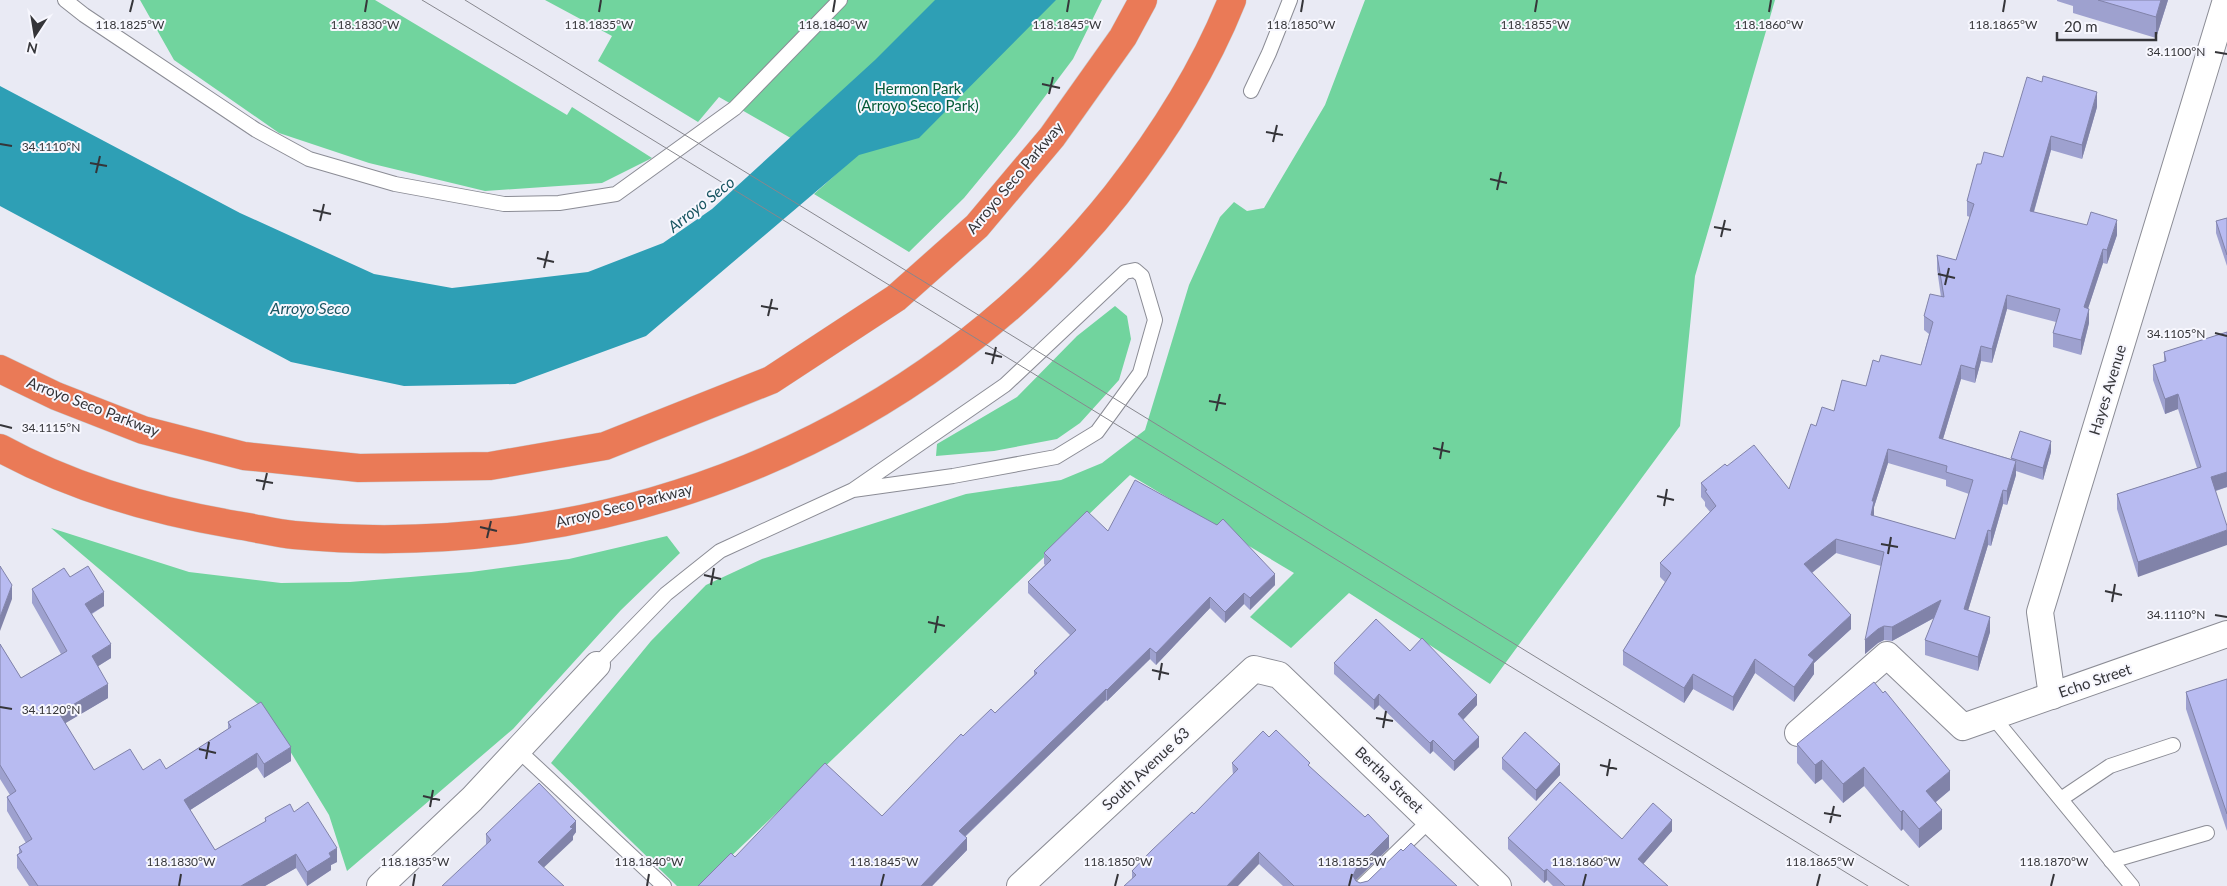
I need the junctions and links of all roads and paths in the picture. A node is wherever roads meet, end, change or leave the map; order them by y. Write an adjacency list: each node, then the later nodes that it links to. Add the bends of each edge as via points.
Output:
1 (65, 0): 2 (lane, via 256,130 310,159 395,184 504,204 558,203 616,194 736,108)
2 (840, 0)
3 (1143, 0): 8 (highway, Arroyo Seco Parkway, via 1123,37 1052,137 977,226 896,298 771,380 605,446 480,466 359,468 244,456 143,430 56,396)
4 (1232, 0): 9 (highway, Arroyo Seco Parkway, via 1191,85 1149,153 1089,229 1024,296 958,350 892,396 755,467 668,498 577,521 489,534 389,540 292,534 189,517 95,490)
5 (1290, 0): 7 (lane)
6 (2226, 0): 14 (street, Hayes Avenue, via 2040,612)
7 (1251, 91)
8 (0, 369)
9 (0, 448)
10 (853, 490): 10 (lane, via 1056,457 1097,432 1140,373 1143,364 1155,320 1142,276 1135,270 1125,272 1005,384); 12 (lane, via 720,551 666,594)
11 (2227, 634): 14 (street, Echo Street)
12 (597, 665): 18 (street)
13 (1279, 675): 20 (street, Bertha Street); 25 (street, South Avenue 63, via 1254,669)
14 (2052, 696): 15 (street, Echo Street)
15 (1993, 717): 16 (street, Echo Street, via 1963,727 1887,655); 19 (lane)
16 (1798, 733)
17 (2173, 745): 19 (lane, via 2110,766)
18 (518, 750): 23 (street); 24 (lane)
19 (2061, 799): 22 (lane)
20 (1430, 820): 26 (lane); 27 (street, Bertha Street)
21 (2207, 833): 22 (lane)
22 (2111, 861): 28 (lane)
23 (380, 886)
24 (664, 886)
25 (1020, 886)
26 (1362, 886)
27 (1498, 886)
28 (2132, 886)

